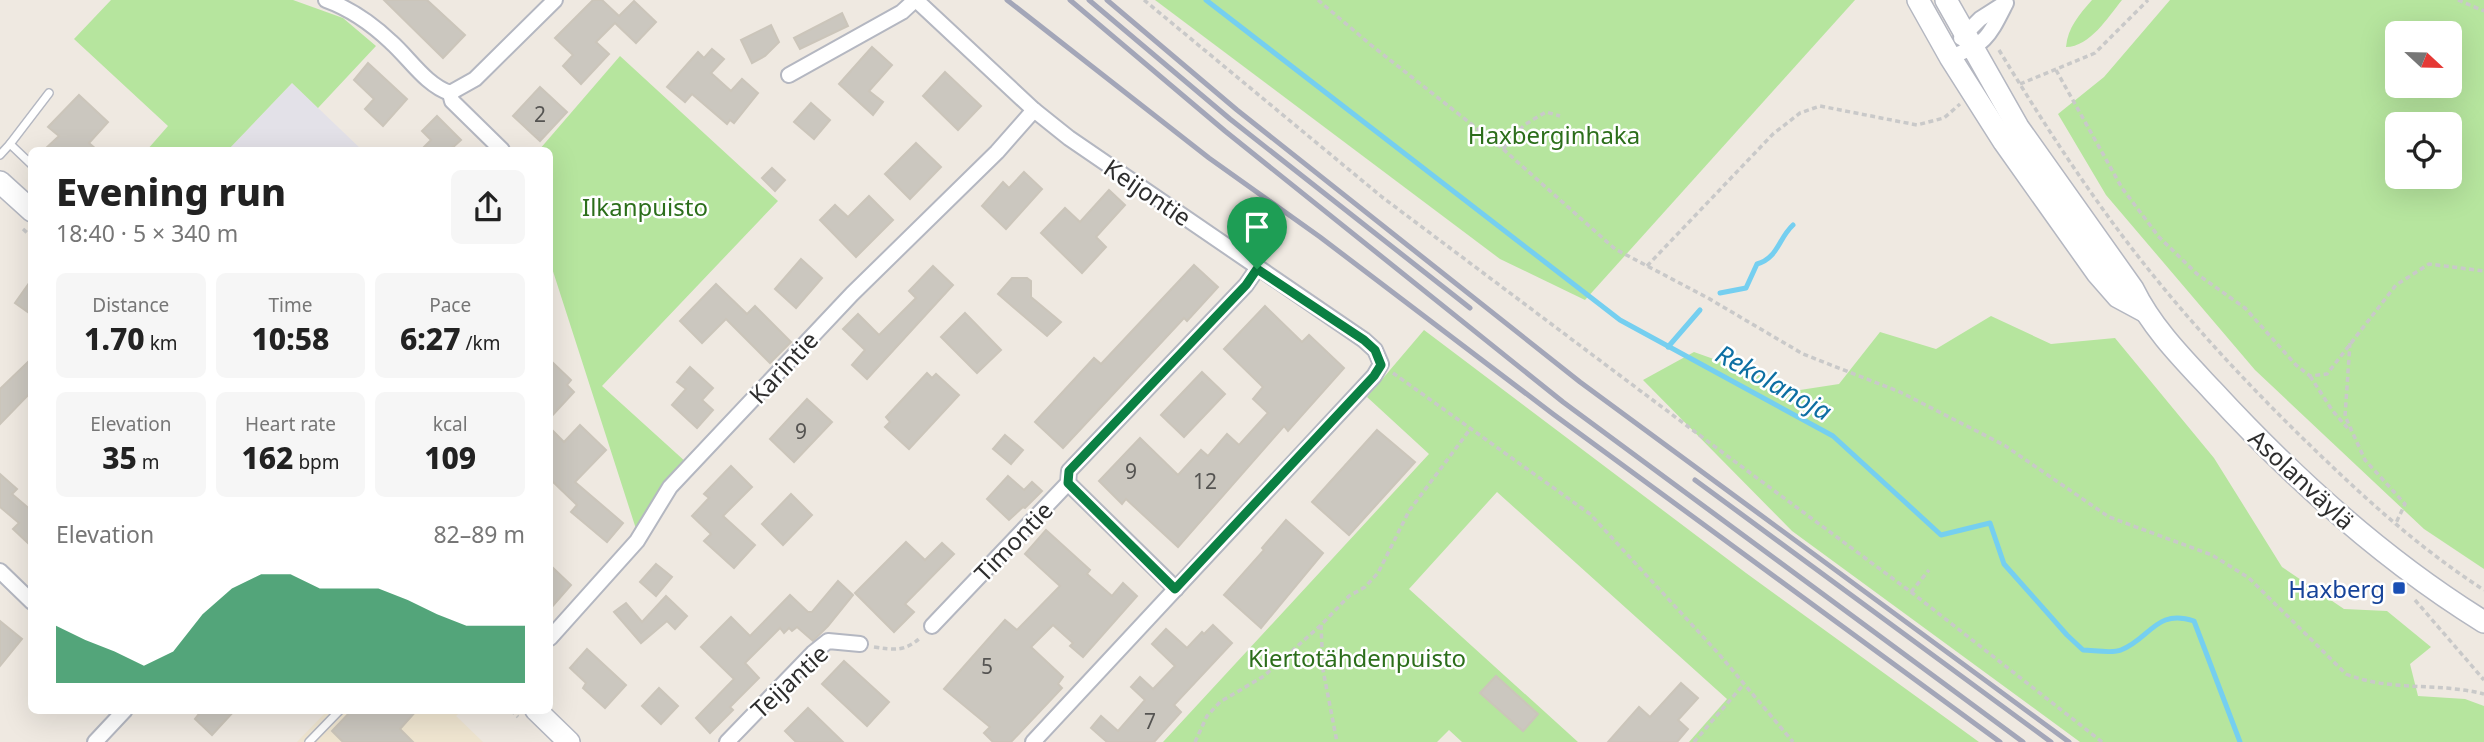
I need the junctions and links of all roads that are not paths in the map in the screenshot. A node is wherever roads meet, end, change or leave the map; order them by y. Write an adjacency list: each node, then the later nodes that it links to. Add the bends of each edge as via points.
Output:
1 (326, 0): 10 (street, via 352,11 391,41 438,89)
2 (555, 0): 10 (street, via 475,79)
3 (915, 0): 8 (street, via 902,12); 11 (street, Keijontie)
4 (1918, 0): 7 (main road, Asolanväylä)
5 (1946, 0): 6 (main road, Asolanväylä)
6 (1969, 41): 7 (street); 19 (main road, Asolanväylä, via 2018,127)
7 (1950, 57): 19 (main road, Asolanväylä, via 2097,273 2118,298)
8 (789, 75)
9 (49, 93): 12 (lane)
10 (450, 93): 13 (street, via 452,101)
11 (1034, 110): 18 (street, Keijontie); 26 (street, Karintie, via 670,487 637,541)
12 (10, 144): 14 (lane); 15 (lane)
13 (499, 147)
14 (0, 155)
15 (28, 161)
16 (0, 182): 17 (main road)
17 (28, 207)
18 (1257, 269): 20 (street, Timontie, via 1069,471); 22 (street, Keijontie, via 1364,340 1381,365)
19 (2144, 311): 24 (main road, Asolanväylä, via 2258,440 2360,533)
20 (1068, 483): 22 (street); 25 (street, Timontie)
21 (0, 571): 23 (street)
22 (1175, 589): 35 (street)
23 (28, 598)
24 (2484, 622)
25 (932, 626)
26 (553, 635)
27 (860, 644): 34 (street, Teijantie, via 828,641)
28 (121, 714): 31 (street)
29 (336, 714): 32 (lane)
30 (540, 714): 33 (main road)
31 (95, 742)
32 (309, 742)
33 (569, 742)
34 (727, 742)
35 (1033, 742)

